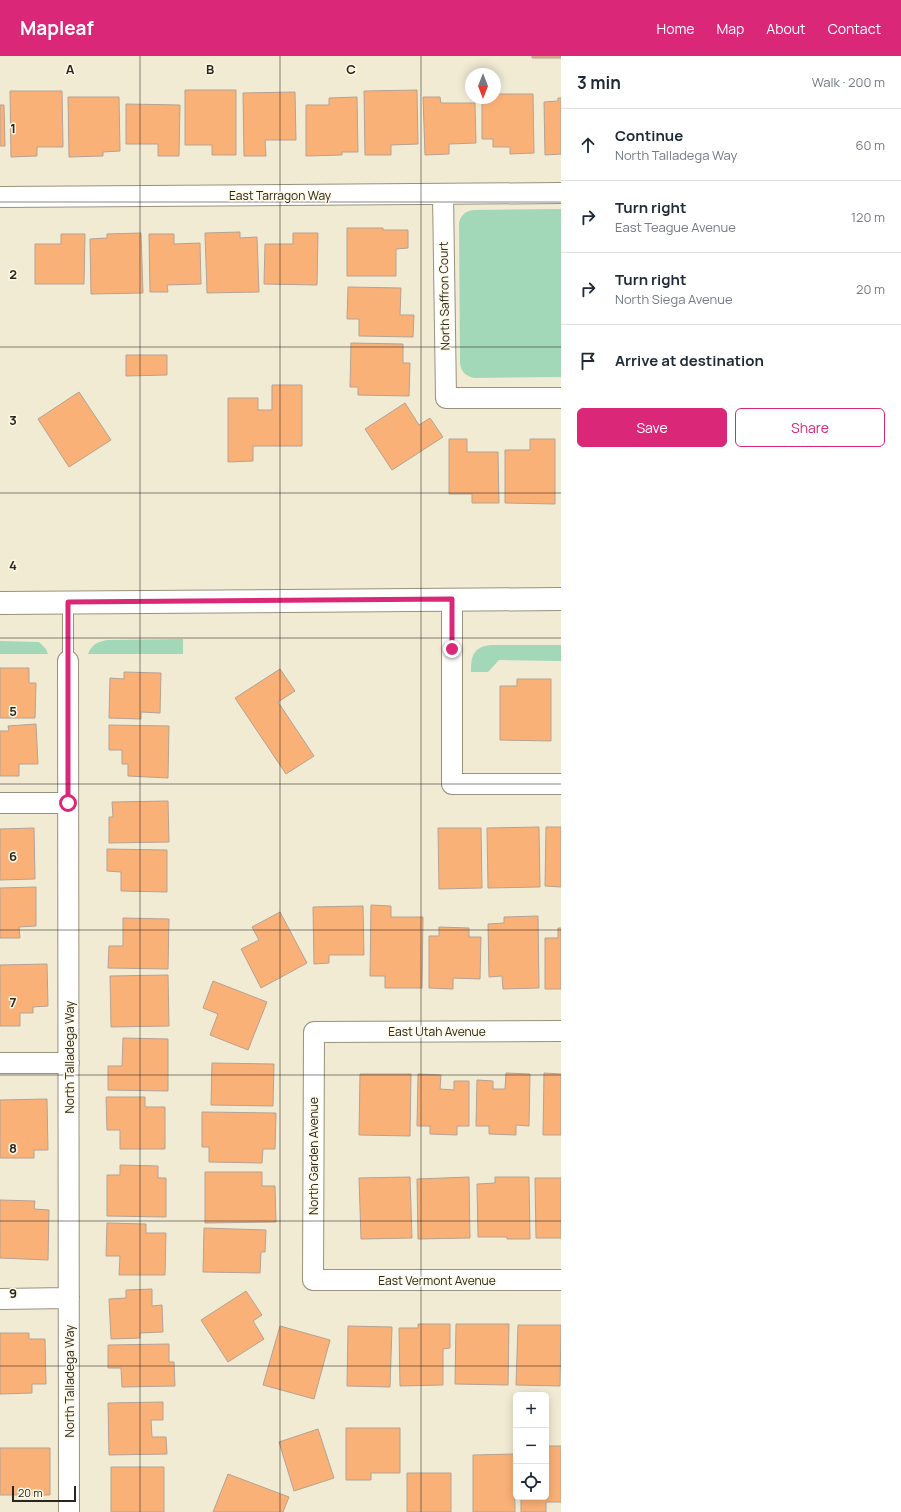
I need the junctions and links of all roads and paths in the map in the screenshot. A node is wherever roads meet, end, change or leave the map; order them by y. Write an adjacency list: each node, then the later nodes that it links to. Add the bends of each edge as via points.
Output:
1 (561, 193): 2 (street, East Tarragon Way)
2 (442, 194): 3 (street, East Tarragon Way); 4 (street, North Saffron Court, via 446,398)
3 (0, 197)
4 (561, 398)
5 (452, 599): 6 (street); 7 (street); 10 (street, via 452,784)
6 (561, 599)
7 (68, 602): 8 (street); 9 (lane, North Talladega Way)
8 (0, 603)
9 (68, 661): 12 (street, North Talladega Way)
10 (561, 784)
11 (0, 803): 12 (street)
12 (68, 803): 16 (street, North Talladega Way)
13 (561, 1031): 14 (street, East Utah Avenue)
14 (314, 1032): 17 (street, North Garden Avenue)
15 (0, 1063): 16 (street)
16 (69, 1063): 20 (street, North Talladega Way)
17 (313, 1280): 18 (street, East Vermont Avenue)
18 (561, 1280)
19 (0, 1298): 20 (street)
20 (69, 1298): 21 (street, North Talladega Way)
21 (69, 1512)

